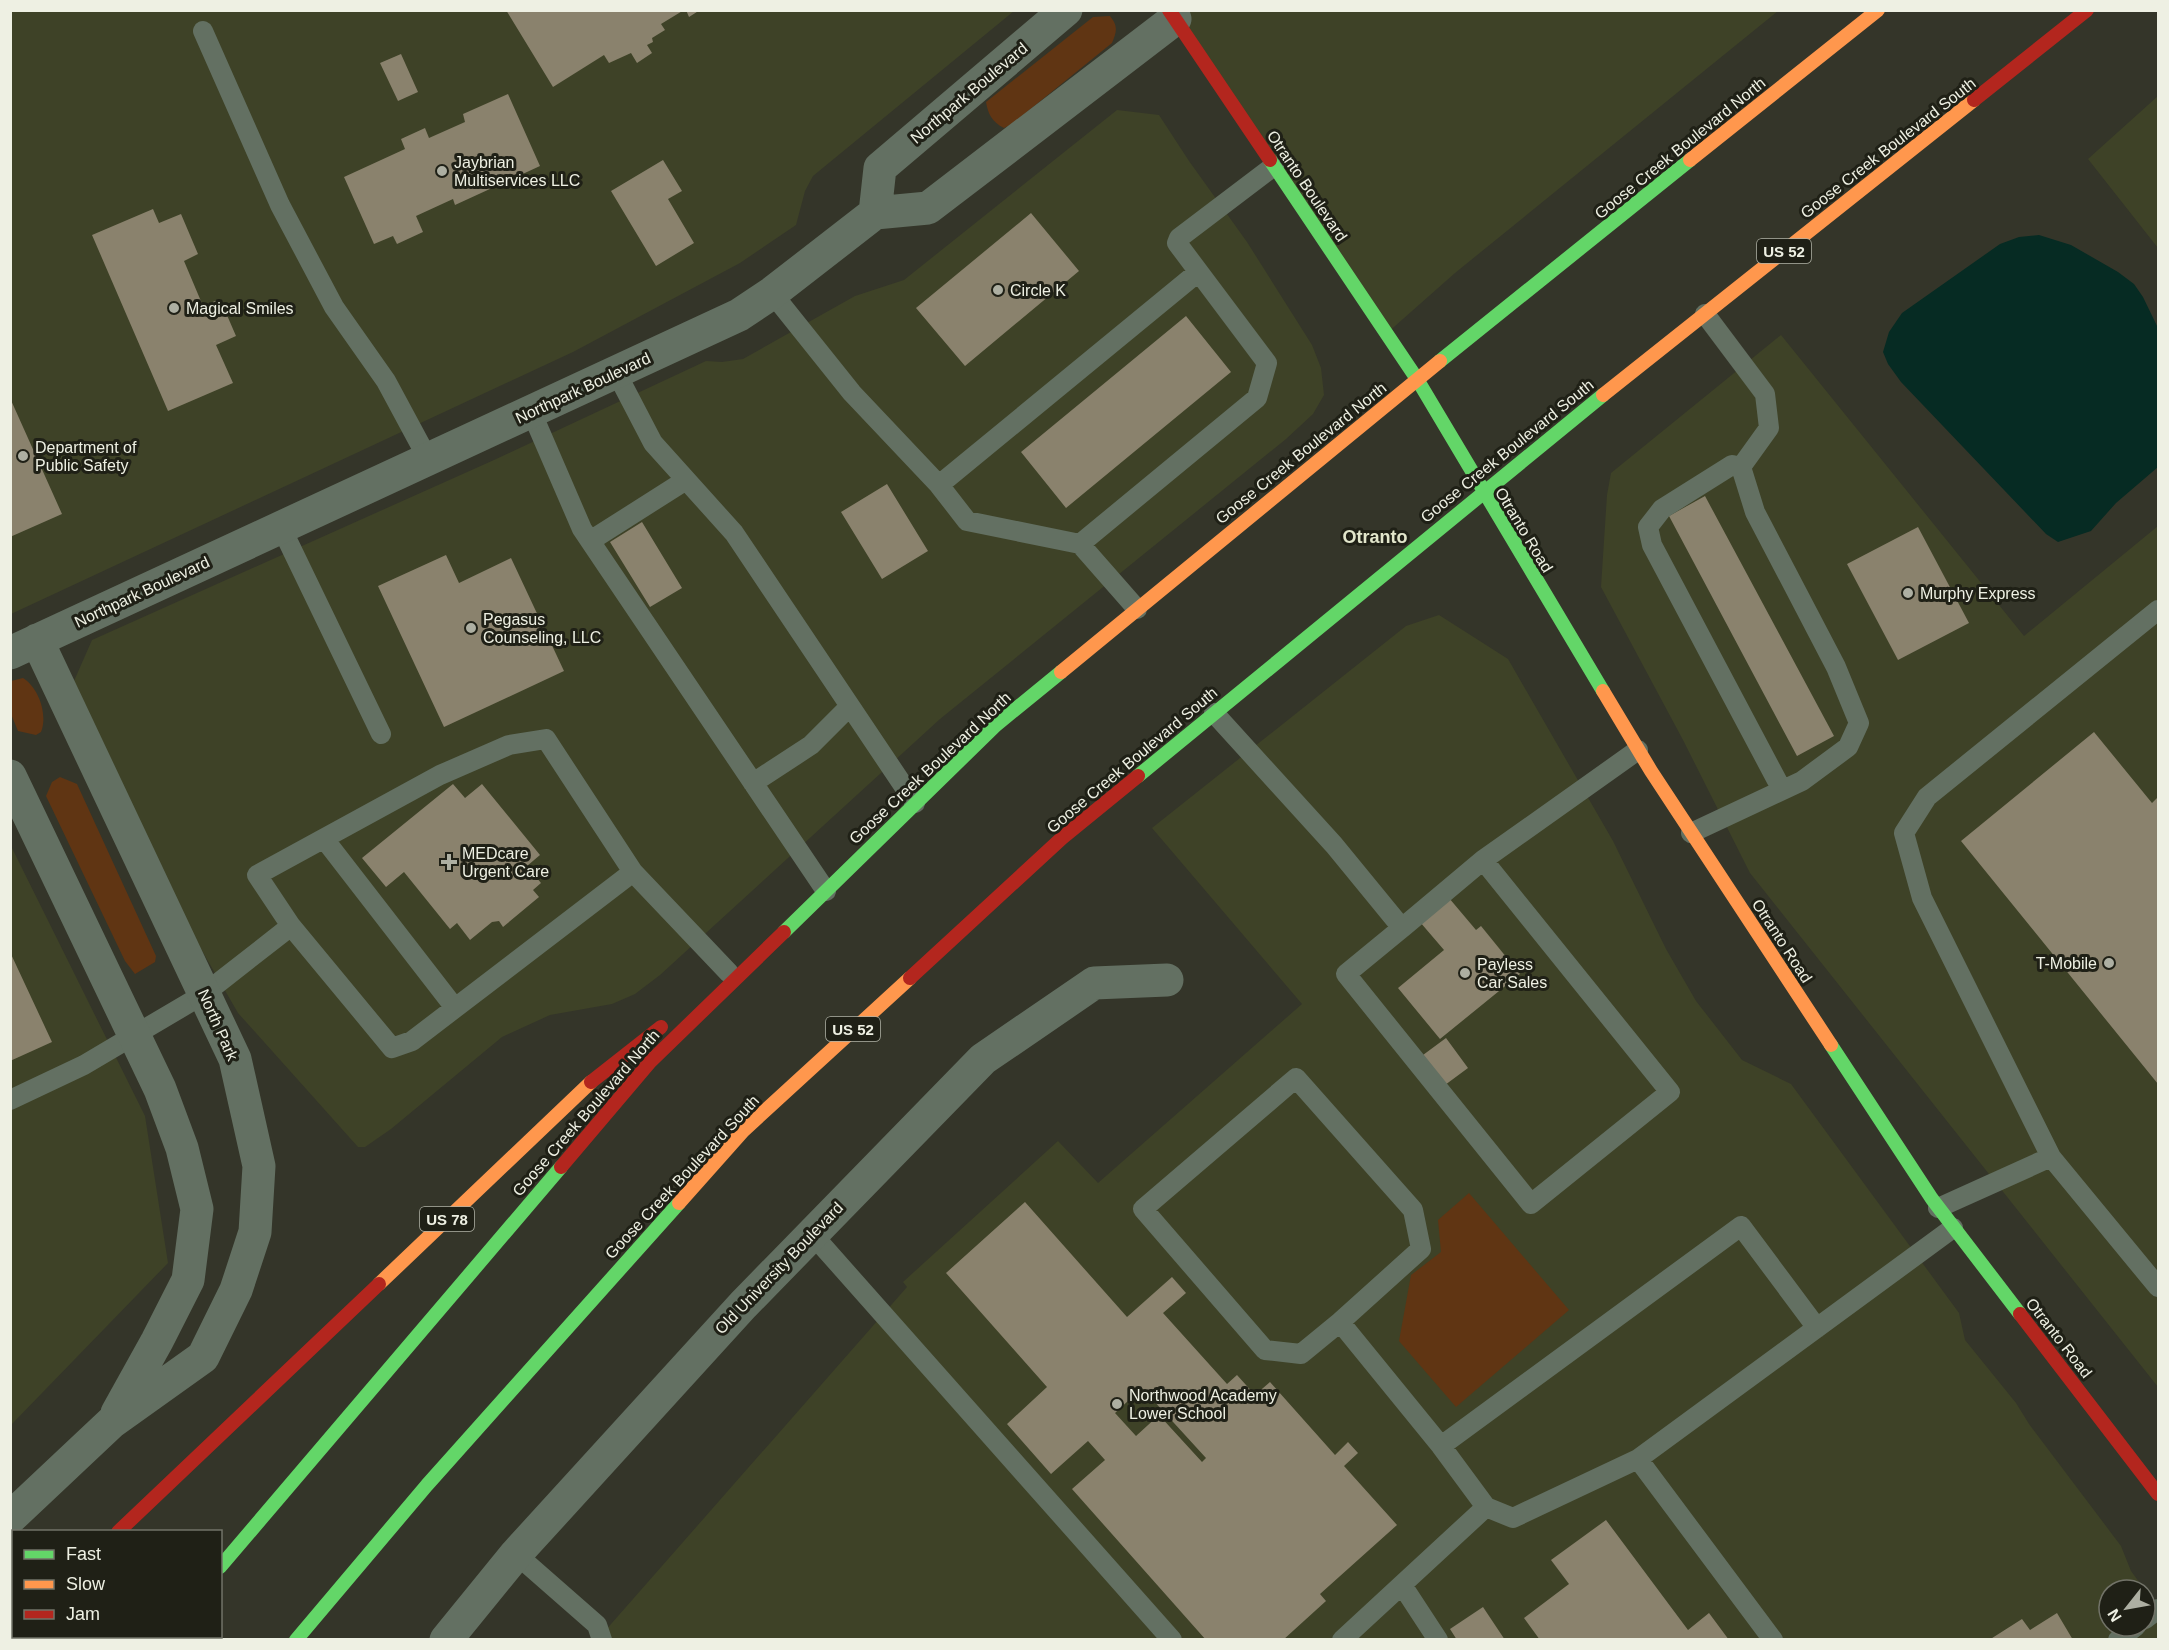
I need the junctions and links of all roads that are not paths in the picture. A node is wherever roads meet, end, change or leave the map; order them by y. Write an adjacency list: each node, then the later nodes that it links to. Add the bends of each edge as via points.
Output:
1 (1066, 10): 7 (street, Northpark Boulevard, via 880,168)
2 (1878, 10): 12 (main road, Goose Creek Boulevard North)
3 (2087, 10): 10 (main road, Goose Creek Boulevard South / US 52)
4 (1172, 15): 6 (main road, Otranto Boulevard); 7 (street, via 928,208)
5 (203, 31): 14 (lane, via 286,215 334,307 386,381)
6 (1274, 166): 8 (lane, via 1179,238 1179,248); 12 (main road, Otranto Boulevard)
7 (875, 213): 9 (street, Northpark Boulevard)
8 (1197, 273): 17 (lane); 21 (lane, via 1267,363 1257,398)
9 (772, 293): 11 (street, Northpark Boulevard, via 704,333); 17 (lane, via 852,393)
10 (1705, 314): 15 (lane, via 1765,394 1769,428); 18 (main road, Goose Creek Boulevard South / US 52)
11 (616, 372): 13 (street, Northpark Boulevard); 16 (lane, via 652,443)
12 (1417, 379): 18 (main road, Otranto Road); 22 (main road, Goose Creek Boulevard North)
13 (531, 411): 14 (street, Northpark Boulevard); 20 (lane)
14 (428, 459): 19 (street, Northpark Boulevard)
15 (1741, 466): 31 (lane, via 1755,512 1836,667 1859,723 1848,747); 31 (lane, via 1732,465 1662,509 1648,527 1652,545)
16 (686, 480): 20 (lane); 25 (lane, via 734,533)
17 (939, 485): 21 (lane, via 967,521)
18 (1482, 492): 26 (main road, Goose Creek Boulevard South / US 52); 28 (main road, Otranto Road)
19 (281, 527): 24 (street, Northpark Boulevard); 27 (lane)
20 (590, 541): 30 (lane)
21 (1080, 544): 22 (lane)
22 (1137, 609): 32 (main road, Goose Creek Boulevard North, via 996,725)
23 (2158, 610): 47 (lane, via 1927,797 1904,833 1922,898)
24 (24, 647): 43 (street, North Park)
25 (850, 706): 30 (lane, via 811,745); 32 (lane)
26 (1214, 713): 40 (lane, via 1334,845); 64 (main road, Goose Creek Boulevard South / US 52, via 1062,838 743,1131 427,1485)
27 (381, 734)
28 (1638, 750): 33 (main road, Otranto Road); 35 (lane)
29 (10, 776): 45 (street, North Park)
30 (753, 783): 37 (lane)
31 (1782, 790): 33 (lane)
32 (915, 803): 37 (main road, Goose Creek Boulevard North)
33 (1691, 833): 48 (main road, Otranto Road)
34 (325, 840): 36 (lane, via 441,775 509,745 546,739); 39 (lane, via 257,875); 44 (lane)
35 (1483, 860): 40 (lane); 40 (lane, via 1670,1092 1531,1204 1346,974)
36 (633, 872): 41 (lane); 44 (lane)
37 (826, 891): 38 (main road, Goose Creek Boulevard North)
38 (792, 924): 41 (main road, US 78); 62 (main road, Goose Creek Boulevard North, via 650,1062)
39 (291, 926): 43 (lane); 44 (lane, via 392,1048 412,1041)
40 (1402, 928)
41 (729, 973): 60 (main road, US 78, via 587,1085)
42 (1167, 980): 50 (street, Old University Boulevard, via 1094,983 983,1059)
43 (204, 994): 45 (lane); 54 (street, North Park, via 235,1059 259,1166 255,1232 236,1290 203,1357)
44 (455, 1008)
45 (134, 1035): 46 (lane, via 54,1081); 54 (street, North Park, via 182,1148 197,1209 188,1280)
46 (10, 1100)
47 (2052, 1157): 48 (lane); 51 (lane)
48 (1938, 1208): 49 (main road, Otranto Road)
49 (1953, 1228): 53 (lane); 57 (main road, Otranto Road)
50 (812, 1234): 61 (street, Old University Boulevard); 67 (lane)
51 (2158, 1287)
52 (1340, 1322): 52 (lane, via 1421,1249 1413,1210 1296,1078 1143,1209 1265,1350 1301,1354); 55 (lane)
53 (1817, 1328): 55 (lane, via 1741,1226); 56 (lane)
54 (112, 1422): 59 (street, North Park)
55 (1441, 1446): 58 (lane)
56 (1638, 1459): 58 (lane, via 1513,1518); 70 (lane)
57 (2158, 1494)
58 (1486, 1507): 63 (lane)
59 (10, 1518)
60 (120, 1530)
61 (516, 1554): 65 (street, Old University Boulevard); 66 (lane, via 597,1625)
62 (222, 1565)
63 (1402, 1585): 68 (lane); 69 (lane)
64 (296, 1640)
65 (446, 1640)
66 (602, 1640)
67 (1172, 1640)
68 (1342, 1640)
69 (1438, 1640)
70 (1773, 1640)

